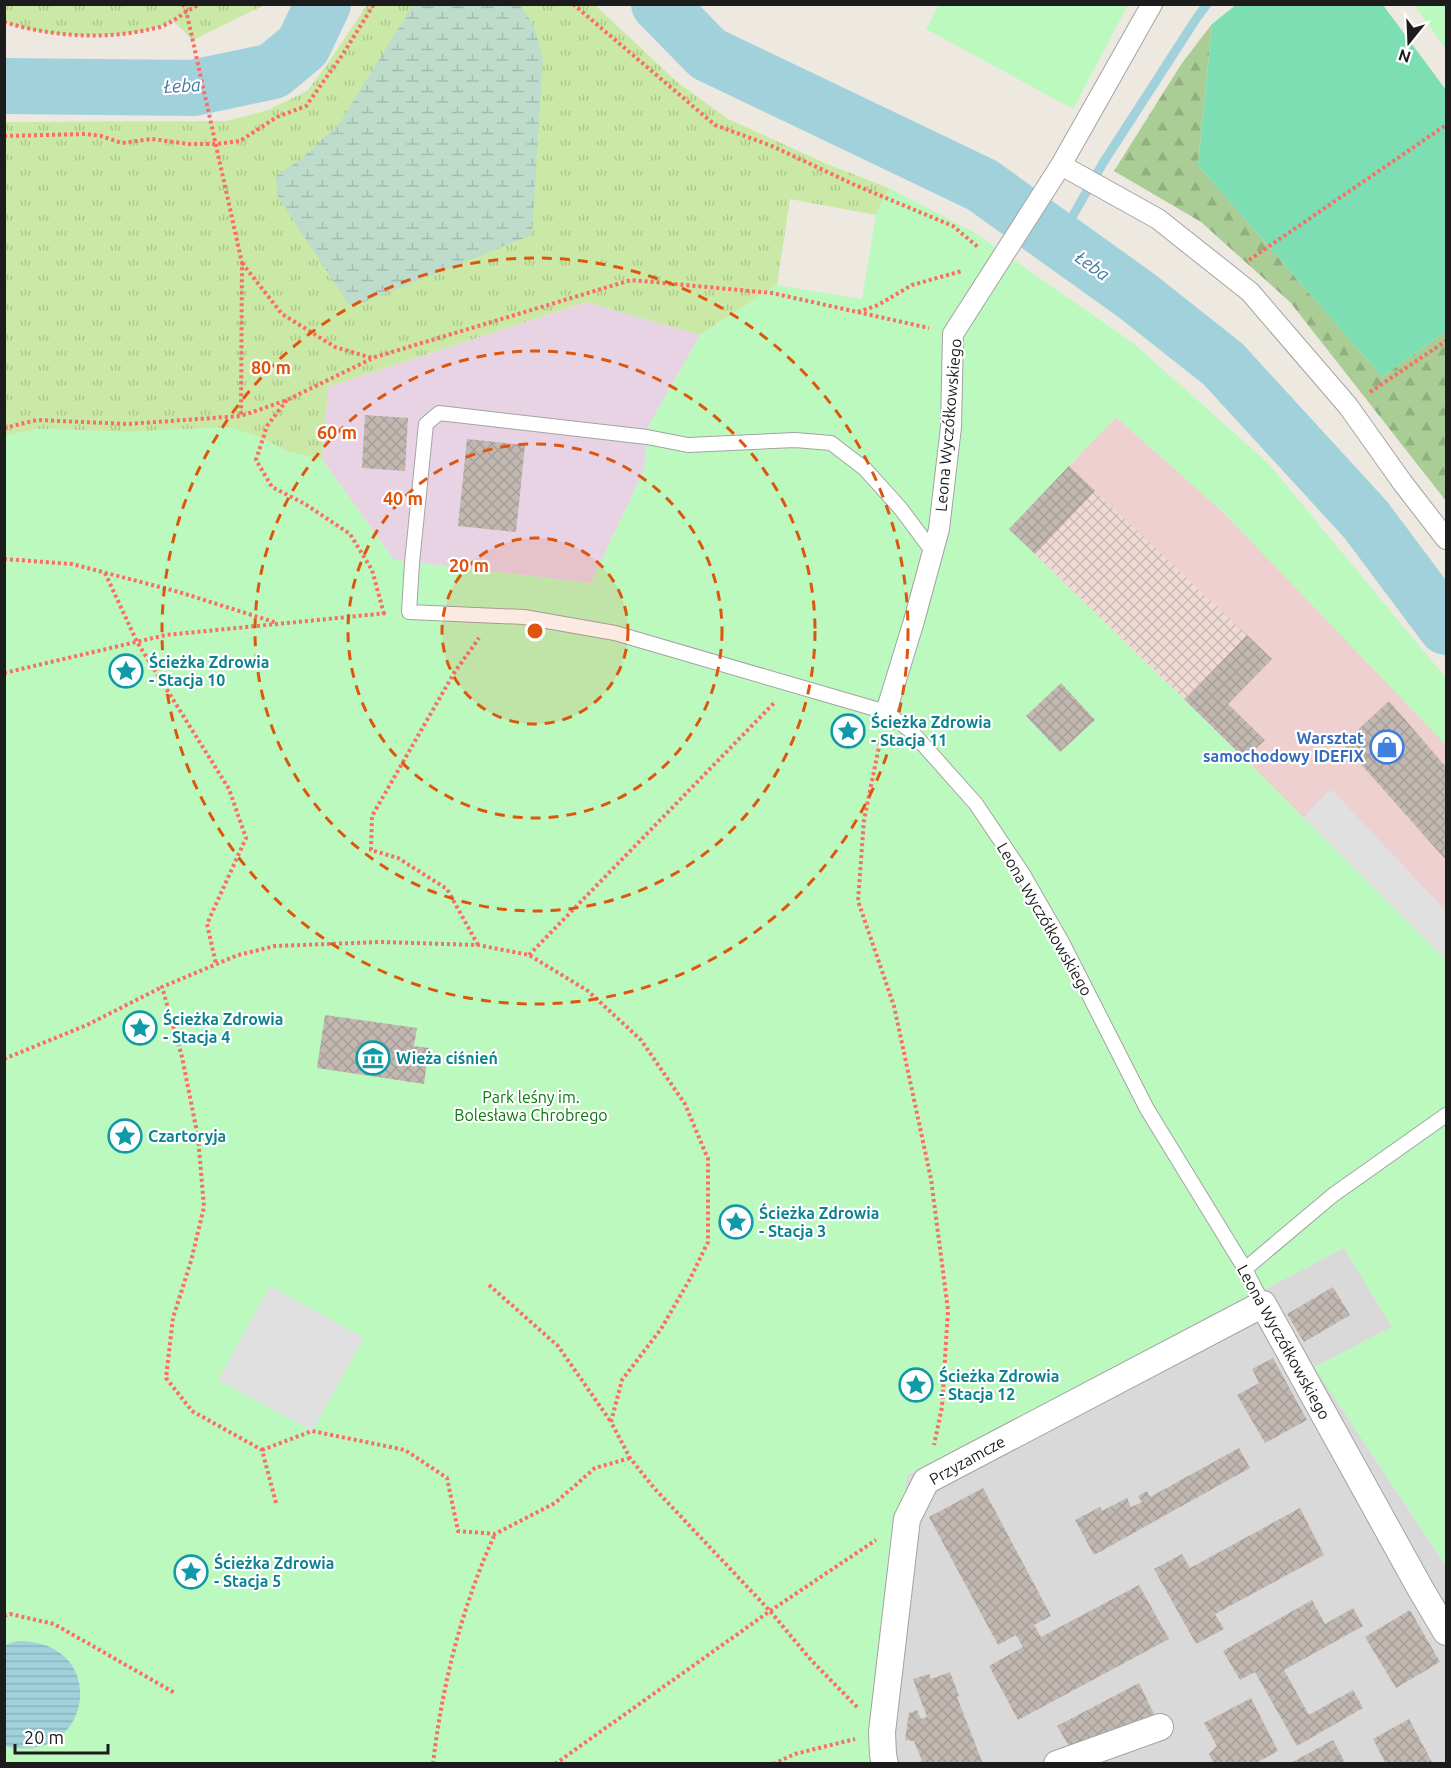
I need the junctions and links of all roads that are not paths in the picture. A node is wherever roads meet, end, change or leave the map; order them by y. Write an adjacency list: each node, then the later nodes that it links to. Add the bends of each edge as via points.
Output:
1 (1152, 4): 2 (street, Leona Wyczółkowskiego)
2 (1061, 165): 3 (street, via 1158,219 1250,292 1348,406); 4 (street, Leona Wyczółkowskiego, via 953,334 951,427)
3 (1446, 539)
4 (933, 552): 5 (street, Leona Wyczółkowskiego); 5 (lane, via 866,469 831,444 795,440 688,445 439,413 426,424 409,612 524,617 615,633)
5 (886, 712): 7 (lane, Leona Wyczółkowskiego, via 912,732 976,804 1023,874 1147,1109)
6 (1446, 1115): 7 (lane, via 1333,1195)
7 (1245, 1269): 8 (lane, Leona Wyczółkowskiego)
8 (1263, 1304): 9 (street, Leona Wyczółkowskiego); 11 (street, Przyzamcze, via 926,1481 907,1520 882,1732)
9 (1446, 1632)
10 (1160, 1727): 12 (street)
11 (885, 1764)
12 (1057, 1764)

